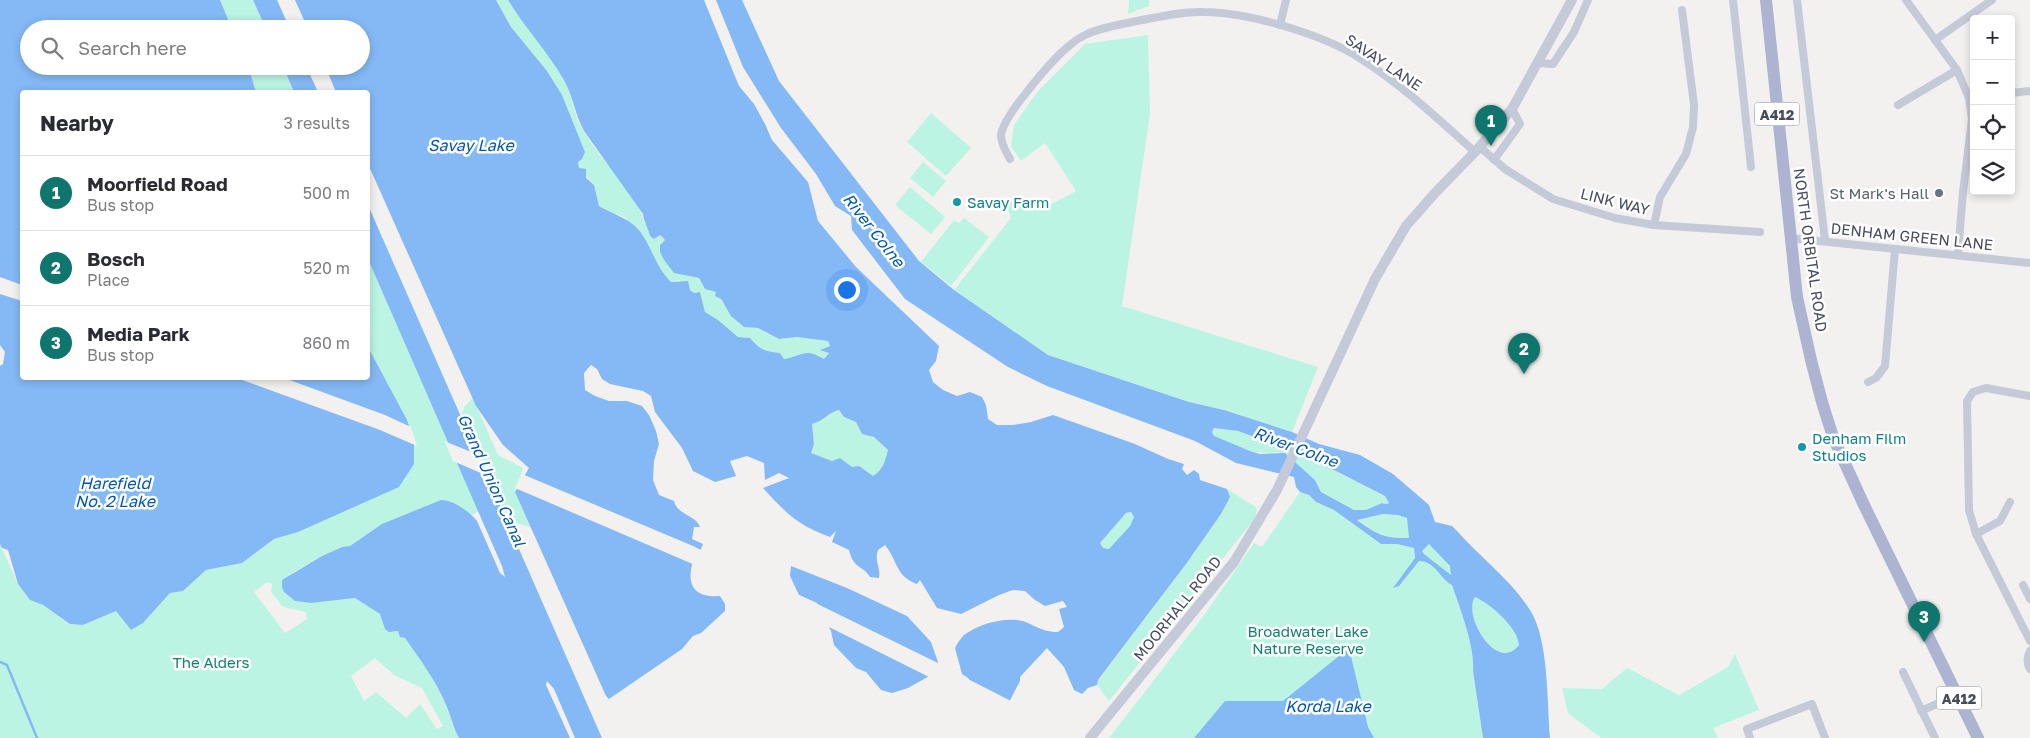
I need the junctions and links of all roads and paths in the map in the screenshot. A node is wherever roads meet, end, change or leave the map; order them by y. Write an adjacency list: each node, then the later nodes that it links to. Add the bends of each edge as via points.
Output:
1 (1286, 0): 11 (street)
2 (1572, 0): 13 (street, MOORHALL ROAD)
3 (1588, 0): 13 (street, via 1574,32 1553,64)
4 (1733, 0): 24 (street)
5 (1766, 0): 6 (street); 27 (main road, NORTH ORBITAL ROAD / A412)
6 (1773, 0)
7 (1797, 0): 28 (street)
8 (1906, 0): 12 (street)
9 (1992, 0): 12 (street)
10 (1682, 10): 25 (street, via 1694,105 1693,126 1686,154 1660,197)
11 (1280, 26): 21 (street, SAVAY LANE, via 1355,55 1402,88); 22 (street, SAVAY LANE, via 1237,15 1203,12 1164,16 1084,35 1049,64 1008,118 1001,134)
12 (1935, 40): 14 (street)
13 (1538, 63): 20 (street, MOORHALL ROAD)
14 (1957, 70): 17 (street); 18 (street)
15 (2030, 91): 16 (street)
16 (2015, 93)
17 (1970, 94)
18 (1898, 105)
19 (1972, 105): 30 (street)
20 (1512, 109): 21 (street, MOORHALL ROAD); 23 (street, via 1520,124)
21 (1478, 150): 23 (street, LINK WAY); 45 (street, MOORHALL ROAD, via 1406,226 1375,279 1277,490 1234,562)
22 (1010, 159)
23 (1494, 160): 25 (street, LINK WAY, via 1553,199 1615,218)
24 (1751, 167)
25 (1654, 225): 26 (street, LINK WAY)
26 (1760, 232)
27 (1790, 238): 28 (street, DENHAM GREEN LANE); 43 (main road, NORTH ORBITAL ROAD / A412, via 1797,297 1833,438)
28 (1825, 240): 29 (street, DENHAM GREEN LANE)
29 (1895, 249): 30 (street, DENHAM GREEN LANE); 32 (street, via 1885,366 1876,378)
30 (1958, 254): 31 (street, DENHAM GREEN LANE)
31 (2030, 263)
32 (1868, 382)
33 (2030, 396): 35 (street, via 1986,388 1973,392 1967,401 1968,510)
34 (2010, 502): 35 (street, via 2000,521)
35 (1976, 534): 38 (street)
36 (2023, 585): 37 (street)
37 (2030, 599)
38 (2026, 624): 39 (street)
39 (2030, 641)
40 (2030, 651): 41 (street)
41 (2030, 669)
42 (1903, 672): 44 (street)
43 (1957, 695): 44 (street); 49 (main road, NORTH ORBITAL ROAD / A412)
44 (1921, 711): 48 (street)
45 (1090, 738)
46 (1750, 738): 47 (street, via 1747,729 1812,704)
47 (1825, 738)
48 (1935, 738)
49 (1978, 738)

